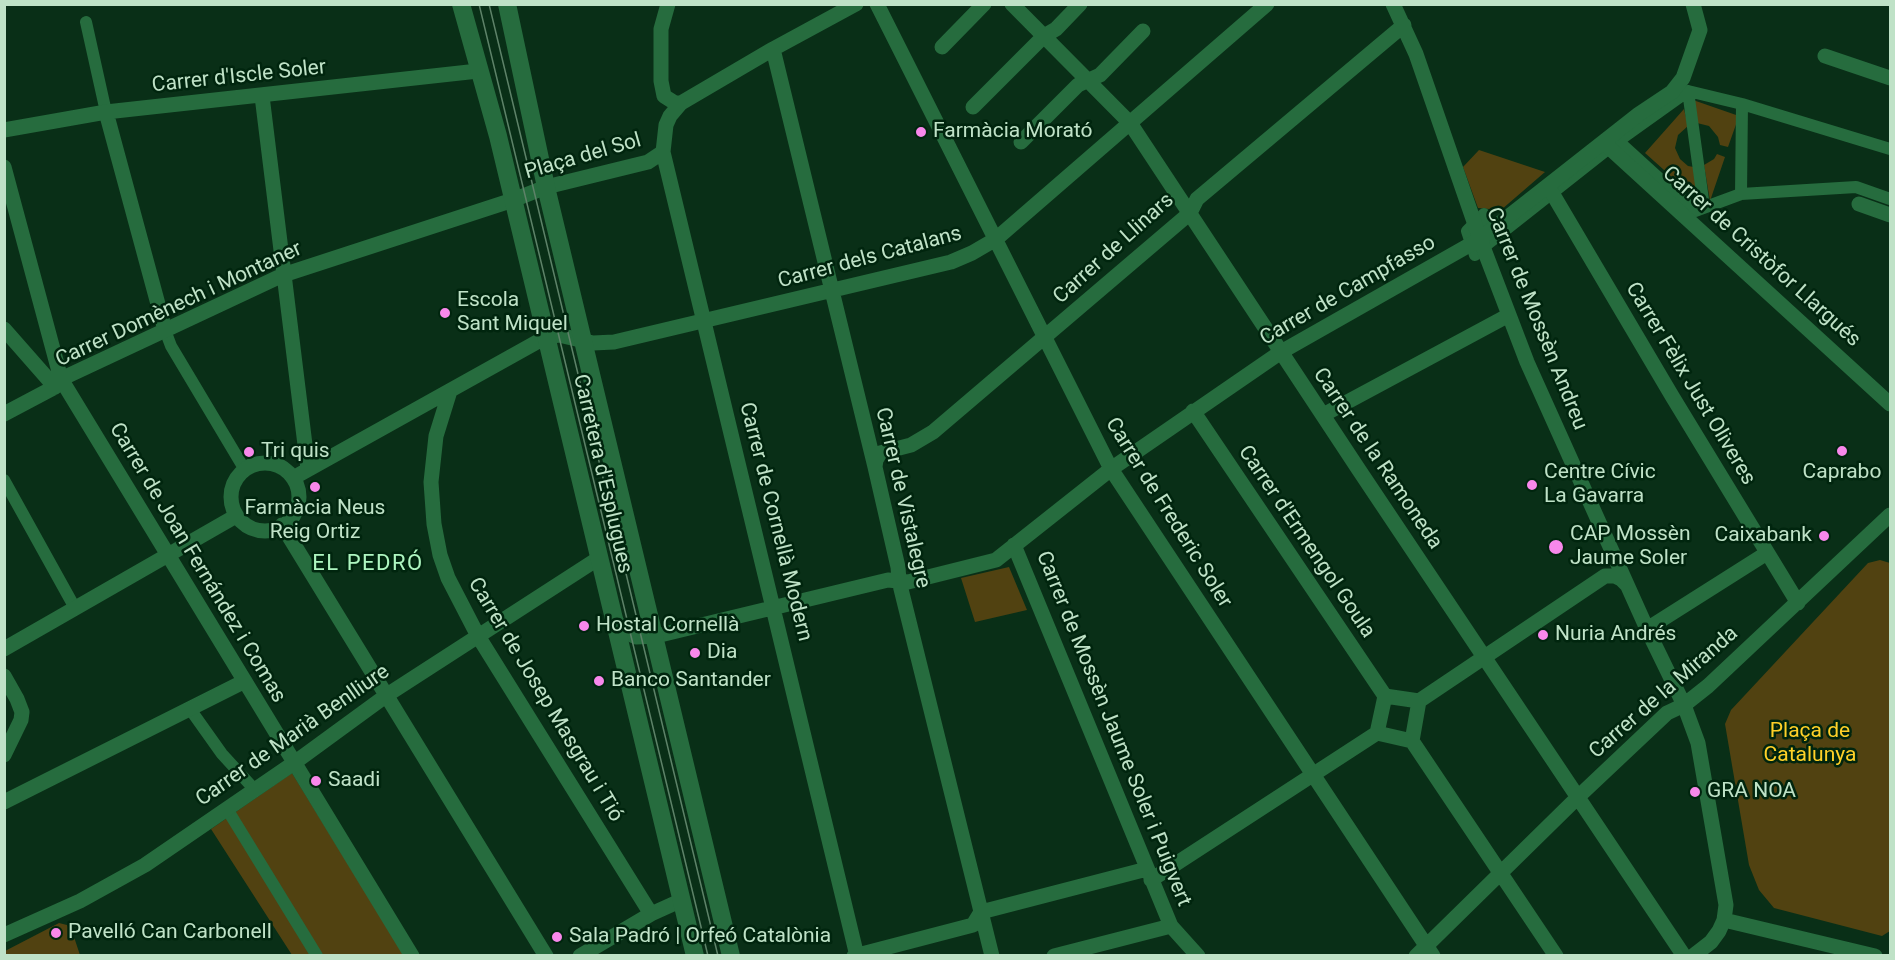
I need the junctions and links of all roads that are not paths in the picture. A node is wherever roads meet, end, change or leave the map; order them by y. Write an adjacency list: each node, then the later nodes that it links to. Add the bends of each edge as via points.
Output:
1 (461, 4): 19 (street, Carretera d'Esplugues)
2 (507, 4): 35 (street, Carretera d'Esplugues)
3 (668, 4): 24 (street, via 660,36 661,81 664,96)
4 (856, 4): 17 (street)
5 (877, 4): 44 (street, Carrer de Frederic Soler)
6 (984, 4): 16 (street)
7 (1012, 4): 15 (street, Carrer de la Ramoneda)
8 (1080, 4): 15 (street)
9 (1267, 4): 28 (street, Carrer dels Catalans)
10 (1393, 4): 13 (street, Carrer de Mossèn Andreu)
11 (1694, 4): 31 (street, Carrer de Campfasso, via 1700,30 1678,87)
12 (86, 22): 27 (street)
13 (1404, 25): 42 (street, Carrer de Llinars, via 1197,200); 45 (street, Carrer de Mossèn Andreu)
14 (1143, 31): 21 (street, via 1100,75)
15 (1044, 36): 21 (street, Carrer de la Ramoneda); 26 (street)
16 (942, 46)
17 (773, 49): 24 (street); 47 (street, Carrer de Vistalegre)
18 (1826, 56): 20 (street)
19 (478, 71): 23 (street, Carrer d'Iscle Soler); 39 (street, Carretera d'Esplugues)
20 (1890, 78)
21 (1088, 81): 28 (street, Carrer de la Ramoneda); 30 (street, via 1078,85)
22 (1688, 91): 25 (street); 31 (street); 41 (street)
23 (262, 96): 27 (street, Carrer d'Iscle Soler); 46 (street)
24 (681, 103): 33 (street, Carrer de Cornellà Modern, via 666,125)
25 (1742, 104): 32 (street); 37 (street)
26 (973, 107)
27 (106, 112): 29 (street, Carrer d'Iscle Soler); 51 (street)
28 (1130, 123): 42 (street, Carrer de la Ramoneda); 44 (street, Carrer dels Catalans)
29 (4, 130)
30 (1021, 142)
31 (1610, 144): 36 (street, Carrer de Campfasso); 41 (street, via 1695,211); 58 (street, Carrer de Cristòfor Llargués)
32 (1890, 149)
33 (663, 152): 35 (street, Plaça del Sol, via 648,162); 49 (street, Carrer de Cornellà Modern)
34 (4, 167): 56 (street, Carrer de Joan Fernández i Comas)
35 (546, 187): 39 (street, Plaça del Sol); 54 (street, Carretera d'Esplugues)
36 (1550, 189): 45 (street, Carrer de Campfasso); 72 (street, Carrer Fèlix Just Oliveres)
37 (1740, 194): 38 (street, via 1856,187); 41 (street)
38 (1890, 199)
39 (513, 200): 46 (street, Carrer Domènech i Montaner); 52 (street, Carretera d'Esplugues)
40 (1859, 204): 43 (street)
41 (1704, 207)
42 (1190, 213): 53 (street, Carrer de Llinars); 55 (street, Carrer de la Ramoneda)
43 (1890, 215)
44 (996, 239): 47 (street, Carrer dels Catalans, via 951,262); 53 (street, Carrer de Frederic Soler)
45 (1483, 241): 48 (street, Carrer de Mossèn Andreu); 55 (street, Carrer de Campfasso)
46 (283, 275): 51 (street, Carrer Domènech i Montaner); 63 (street)
47 (832, 291): 49 (street, Carrer dels Catalans); 62 (street, Carrer de Vistalegre)
48 (1509, 315): 61 (street); 76 (street, Carrer de Mossèn Andreu, via 1574,471)
49 (704, 321): 54 (street, Carrer dels Catalans, via 614,342); 79 (street, Carrer de Cornellà Modern)
50 (4, 329): 56 (street)
51 (165, 330): 56 (street, Carrer Domènech i Montaner); 65 (street)
52 (546, 337): 54 (street, Carrer dels Catalans, via 559,335); 57 (street); 74 (street, Carretera d'Esplugues)
53 (1045, 338): 62 (street, Carrer de Llinars, via 933,432 912,445 880,453); 64 (street, Carrer de Frederic Soler)
54 (583, 342): 83 (street, Carretera d'Esplugues)
55 (1281, 352): 59 (street, Carrer de Campfasso); 61 (street, Carrer de la Ramoneda)
56 (58, 383): 60 (street, Carrer Domènech i Montaner); 73 (street, Carrer de Joan Fernández i Comas)
57 (450, 391): 63 (street); 82 (street, Carrer de Josep Masgrau i Tió, via 436,436 431,482 434,524 448,578)
58 (1890, 404)
59 (1193, 411): 64 (street, Carrer de Campfasso); 89 (street, Carrer d'Ermengol Goula)
60 (4, 414)
61 (1323, 415): 85 (street, Carrer de la Ramoneda)
62 (875, 467): 75 (street, Carrer de Vistalegre)
63 (308, 469): 66 (street)
64 (1111, 469): 71 (street, Carrer de Campfasso); 97 (street, Carrer de Frederic Soler)
65 (245, 470): 66 (street, via 270,463); 69 (street, via 232,487)
66 (293, 478): 70 (street, via 299,497 297,507)
67 (4, 480): 78 (street)
68 (1890, 515): 77 (street, Carrer de la Miranda)
69 (236, 516): 70 (street, via 259,531); 73 (street)
70 (282, 525): 88 (street)
71 (1014, 545): 75 (street, Carrer de Campfasso, via 987,563); 103 (street, Carrer de Mossèn Jaume Soler i Puigvert)
72 (1767, 553): 77 (street, Carrer Fèlix Just Oliveres); 81 (street)
73 (168, 555): 78 (street); 87 (street, Carrer de Joan Fernández i Comas)
74 (599, 558): 80 (street, Carretera d'Esplugues); 82 (street, Carrer de Marià Benlliure)
75 (899, 581): 79 (street, Carrer de Campfasso, via 888,580); 105 (street, Carrer de Vistalegre)
76 (1629, 587): 81 (street, Carrer de Mossèn Andreu); 85 (street, via 1622,579 1605,576)
77 (1798, 603): 91 (street, Carrer de la Miranda)
78 (75, 608): 84 (street)
79 (775, 608): 83 (street, Carrer de Campfasso); 111 (street, Carrer de Cornellà Modern)
80 (614, 615): 83 (street, Carrer de Campfasso, via 627,633 636,637); 104 (street, Carretera d'Esplugues)
81 (1647, 629): 91 (street, Carrer de Mossèn Andreu)
82 (478, 636): 88 (street, Carrer de Marià Benlliure); 106 (street, Carrer de Josep Masgrau i Tió)
83 (656, 636): 117 (street, Carretera d'Esplugues)
84 (4, 649)
85 (1485, 657): 90 (street); 99 (street, Carrer de la Ramoneda)
86 (4, 676): 95 (street, via 22,712)
87 (245, 681): 92 (street); 96 (street, Carrer de Joan Fernández i Comas)
88 (387, 695): 96 (street, Carrer de Marià Benlliure); 114 (street)
89 (1385, 696): 90 (street); 93 (street)
90 (1419, 701): 94 (street)
91 (1684, 705): 99 (street, Carrer de la Miranda, via 1667,713); 107 (street, Carrer de Mossèn Andreu, via 1698,743 1708,790 1726,905)
92 (190, 709): 98 (street, via 222,754); 100 (street)
93 (1377, 733): 94 (street); 97 (street)
94 (1412, 741): 102 (street)
95 (4, 755)
96 (294, 763): 98 (street, Carrer de Marià Benlliure); 113 (street, Carrer de Joan Fernández i Comas)
97 (1313, 774): 103 (street); 110 (street, Carrer de Frederic Soler)
98 (255, 790): 101 (street, Carrer de Marià Benlliure)
99 (1578, 797): 102 (street, Carrer de la Miranda); 122 (street, Carrer de la Ramoneda)
100 (4, 802)
101 (227, 809): 109 (street, Carrer de Marià Benlliure, via 146,865); 112 (street)
102 (1500, 873): 110 (street, Carrer de la Miranda); 121 (street)
103 (1149, 874): 105 (street); 108 (street, Carrer de Mossèn Jaume Soler i Puigvert)
104 (682, 900): 106 (street); 116 (street, Carretera d'Esplugues)
105 (981, 912): 111 (street, via 973,926); 118 (street, Carrer de Vistalegre)
106 (651, 914): 115 (street)
107 (1724, 920): 123 (street, via 1711,942); 124 (street)
108 (1171, 926): 119 (street); 120 (street, Carrer de Mossèn Jaume Soler i Puigvert)
109 (4, 936)
110 (1425, 952)
111 (856, 955)
112 (318, 956)
113 (412, 956)
114 (546, 956)
115 (580, 956)
116 (695, 956)
117 (731, 956)
118 (992, 956)
119 (1054, 956)
120 (1198, 956)
121 (1556, 956)
122 (1684, 956)
123 (1693, 956)
124 (1875, 956)

